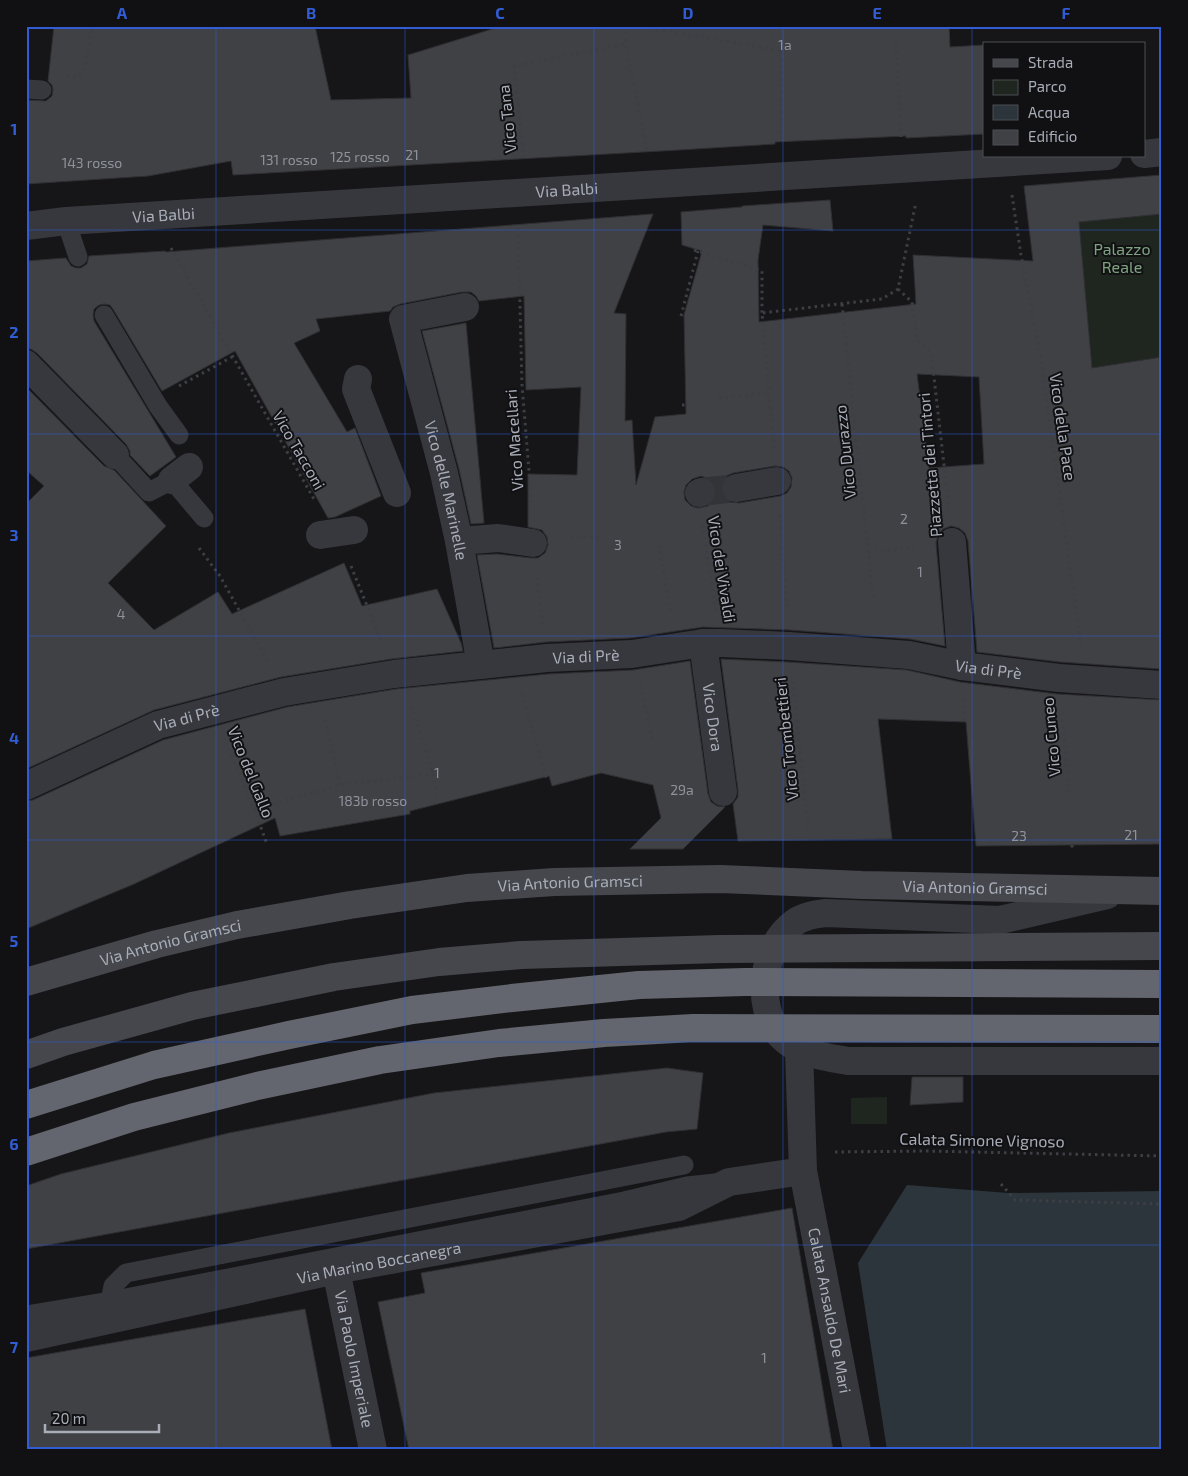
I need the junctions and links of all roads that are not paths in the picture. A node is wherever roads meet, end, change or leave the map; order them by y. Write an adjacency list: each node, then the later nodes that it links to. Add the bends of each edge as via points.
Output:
1 (1162, 152): 2 (street)
2 (1146, 154)
3 (1093, 158): 4 (street, Via Balbi, via 973,174 649,184)
4 (48, 223): 5 (lane)
5 (78, 257)
6 (465, 307): 18 (street, Vico delle Marinelle, via 403,319)
7 (104, 315): 10 (lane)
8 (26, 364): 11 (street)
9 (358, 379): 14 (street, via 356,389)
10 (179, 435)
11 (114, 455): 15 (lane, via 149,492 180,474)
12 (777, 481): 13 (street)
13 (736, 488)
14 (397, 493)
15 (204, 518)
16 (354, 530): 17 (street, bridge)
17 (320, 535)
18 (459, 541): 20 (street, via 498,538); 22 (street, Vico delle Marinelle)
19 (952, 542): 23 (street)
20 (533, 543)
21 (712, 643): 22 (street, Via di Prè, via 632,654); 23 (street, Via di Prè, via 909,655); 26 (street, Vico Dora)
22 (481, 664): 25 (street, Via di Prè, via 284,692 210,711 158,725)
23 (962, 666): 24 (street, Via di Prè, via 1072,679)
24 (1162, 684)
25 (26, 786)
26 (723, 792)
27 (1126, 890): 28 (main road, Via Antonio Gramsci); 30 (street, Via Antonio Gramsci, via 1000,920 811,915 790,926); 31 (main road, Via Antonio Gramsci, via 720,879 554,882 467,888 237,925 157,944)
28 (1162, 890)
29 (1162, 946): 30 (main road)
30 (772, 950): 34 (street, Via Antonio Gramsci, via 767,973 766,1008 781,1036); 35 (main road, via 521,955 439,962 344,976 192,1006)
31 (26, 982)
32 (1162, 984): 37 (highway, bridge, via 745,982 639,985 512,998 412,1010 289,1035 154,1065)
33 (1162, 1028): 38 (highway, bridge, via 693,1028 499,1043 380,1060 257,1086 134,1118)
34 (799, 1050): 36 (street, Via Antonio Gramsci, via 848,1061); 39 (street, Calata Ansaldo De Mari)
35 (26, 1055)
36 (1162, 1061)
37 (26, 1105)
38 (26, 1152)
39 (802, 1163): 41 (street, Via Marino Boccanegra); 47 (street, Calata Ansaldo De Mari)
40 (684, 1165): 43 (lane, via 126,1273 113,1286)
41 (729, 1182): 42 (street, Via Marino Boccanegra, via 679,1207); 43 (lane, via 687,1186 624,1201)
42 (336, 1270): 45 (street, Via Marino Boccanegra); 46 (street, Via Paolo Imperiale)
43 (110, 1300): 44 (lane)
44 (26, 1314)
45 (26, 1338)
46 (373, 1450)
47 (857, 1450)

